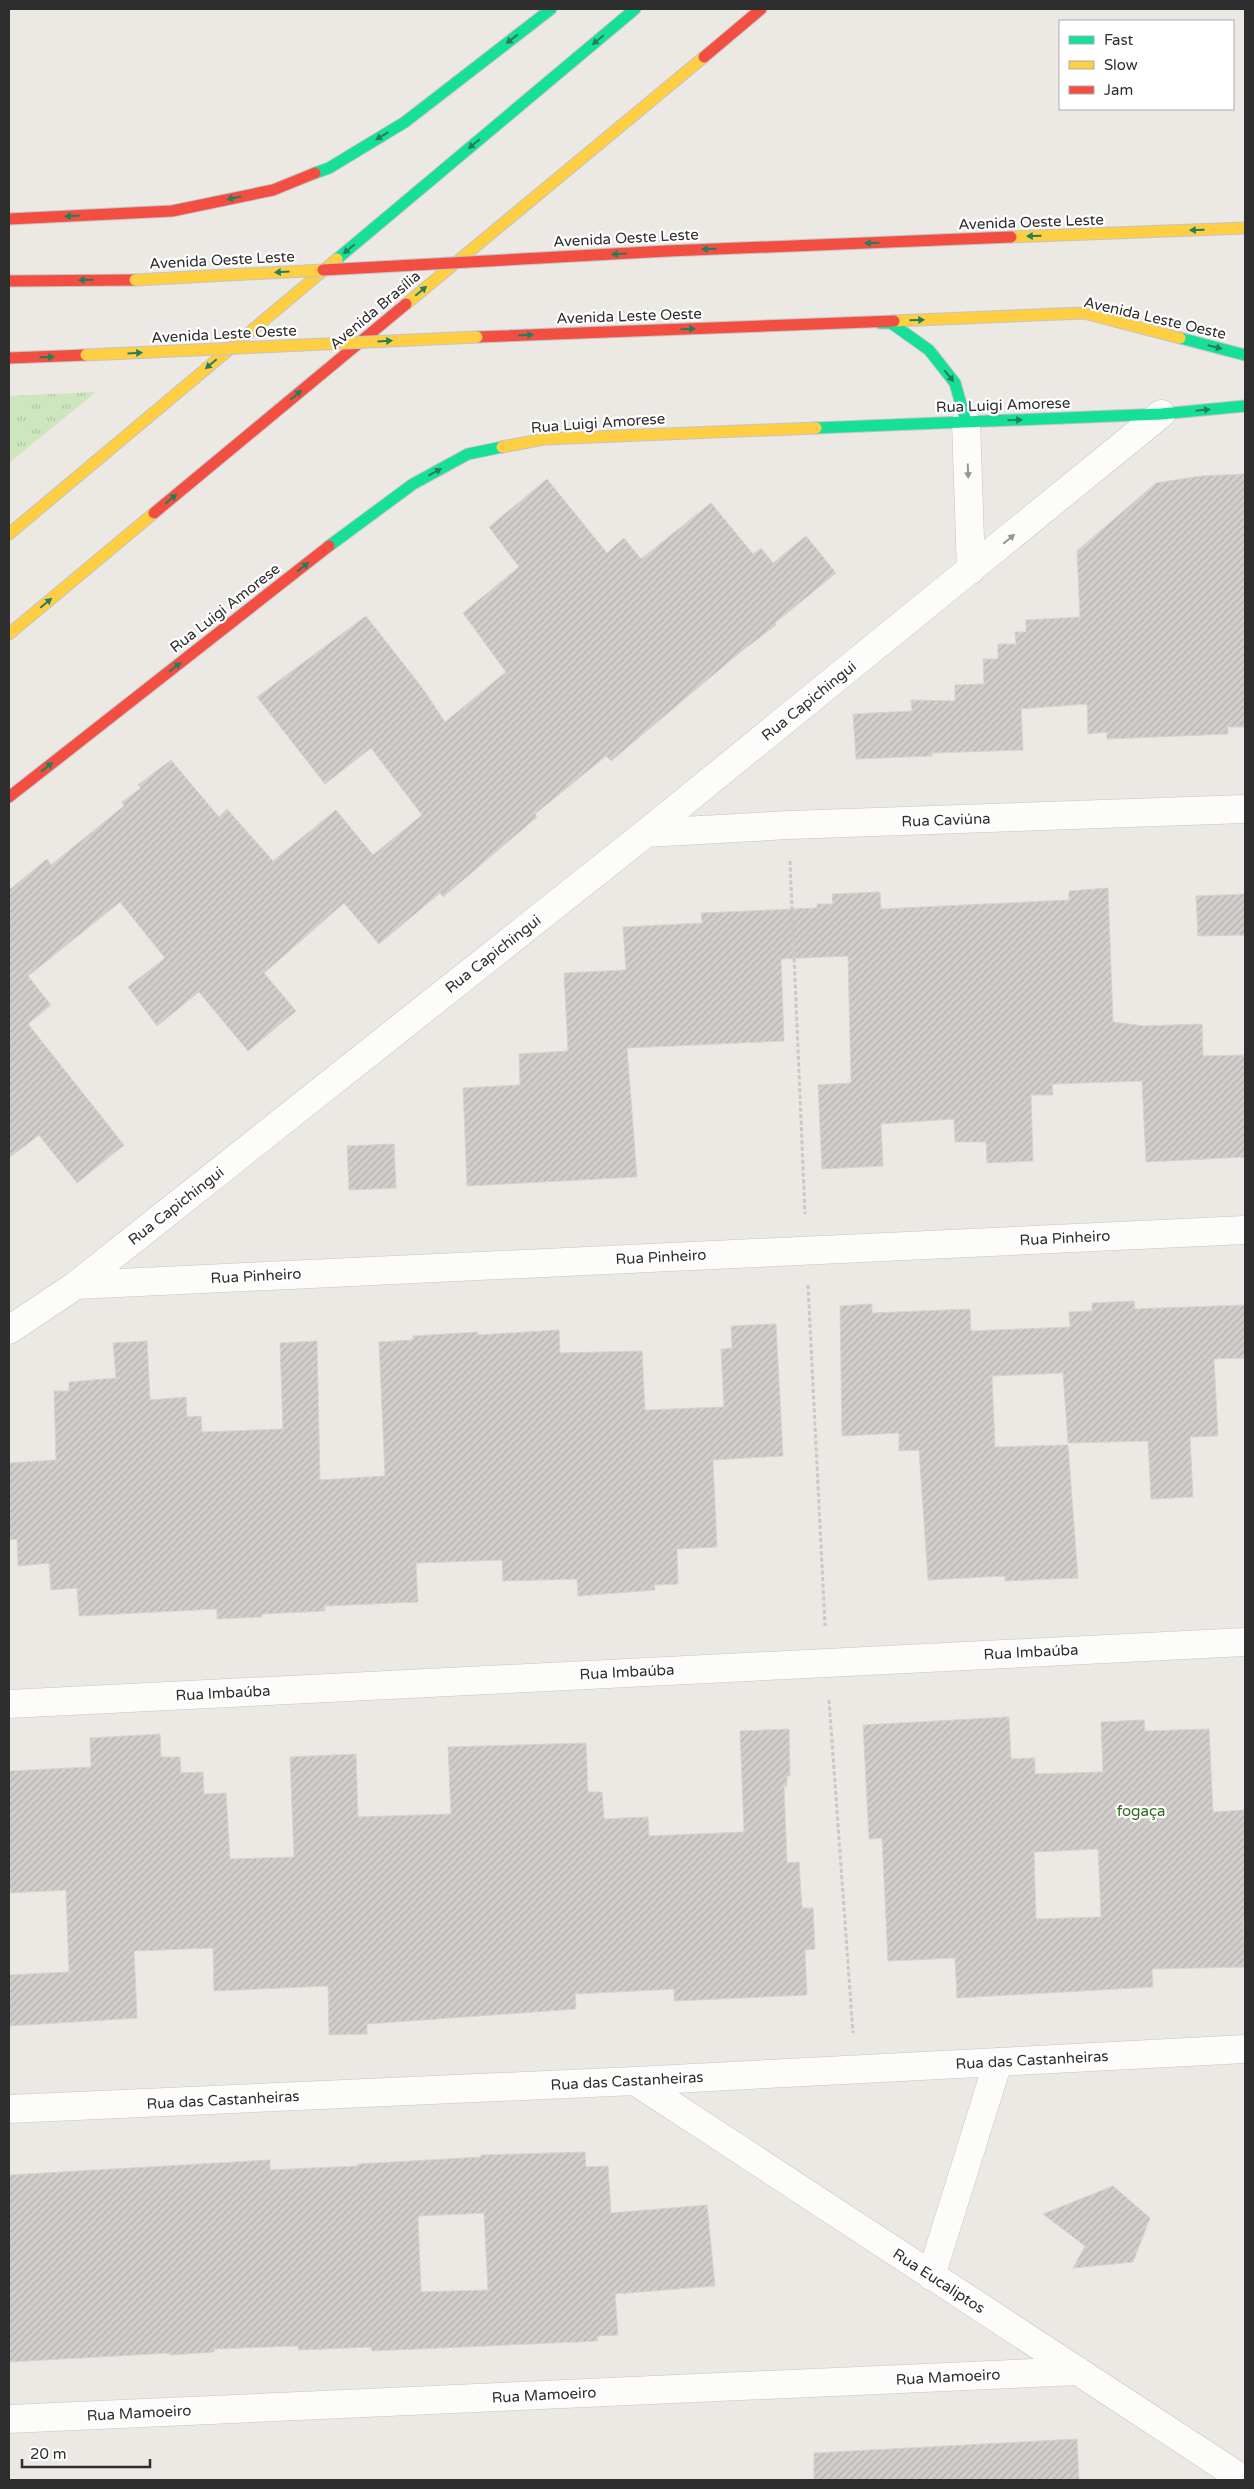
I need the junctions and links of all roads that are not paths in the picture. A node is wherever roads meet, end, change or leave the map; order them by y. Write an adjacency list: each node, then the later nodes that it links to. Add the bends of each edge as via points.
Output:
1 (551, 9): 4 (main road, one-way to 4, via 406,122 329,168 273,190 172,211)
2 (636, 9): 13 (main road, one-way to 13)
3 (761, 9): 15 (main road, Avenida Brasília, one-way to 3)
4 (9, 219)
5 (1245, 228): 6 (main road, Avenida Oeste Leste, one-way to 6, bridge, via 667,251 135,280)
6 (9, 281)
7 (851, 323): 8 (main road, Avenida Leste Oeste, one-way to 8, via 1084,314); 9 (main road, Avenida Leste Oeste, one-way to 7, bridge); 12 (main road, one-way to 12, via 891,324 928,350 955,383)
8 (1245, 355)
9 (9, 358)
10 (1245, 406): 11 (main road, Rua Luigi Amorese, one-way to 10)
11 (1161, 414): 12 (main road, Rua Luigi Amorese, one-way to 11); 14 (street, Rua Capichingui, one-way to 11)
12 (966, 422): 14 (street, one-way to 14); 16 (main road, Rua Luigi Amorese, one-way to 12, via 364,519 413,484 468,454 544,439)
13 (9, 534)
14 (971, 570): 18 (street, Rua Capichingui)
15 (9, 634)
16 (9, 797)
17 (1245, 809): 18 (street, Rua Caviúna)
18 (646, 833): 20 (street, Rua Capichingui)
19 (1245, 1230): 20 (street, Rua Pinheiro)
20 (76, 1285): 21 (street, Rua Capichingui)
21 (9, 1330)
22 (1245, 1642): 23 (street, Rua Imbaúba)
23 (9, 1704)
24 (1245, 2049): 25 (street, Rua das Castanheiras)
25 (998, 2062): 26 (street, Rua das Castanheiras); 28 (street)
26 (635, 2081): 27 (street, Rua das Castanheiras); 28 (street, Rua Eucaliptos)
27 (9, 2109)
28 (931, 2276): 29 (street, Rua Eucaliptos)
29 (1078, 2371): 30 (street, Rua Mamoeiro); 31 (street, Rua Eucaliptos)
30 (9, 2419)
31 (1244, 2480)

